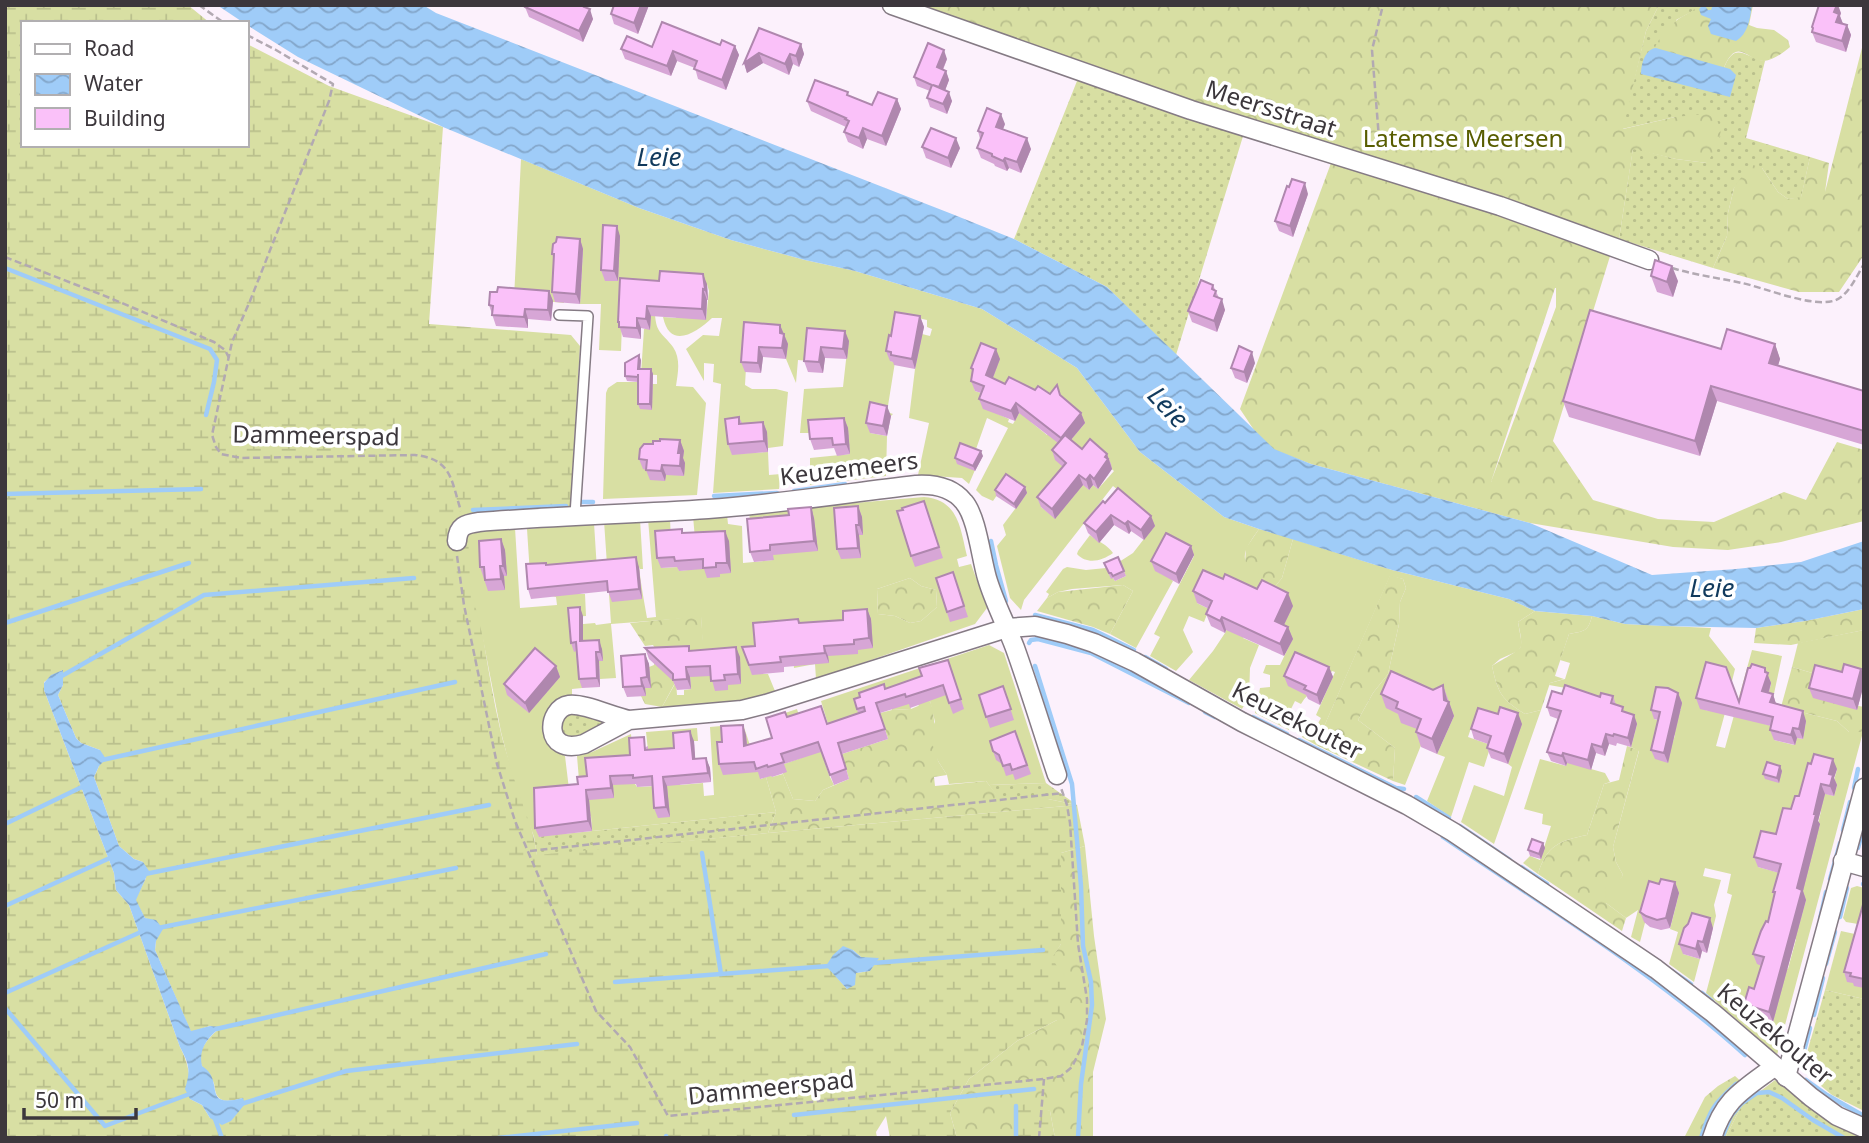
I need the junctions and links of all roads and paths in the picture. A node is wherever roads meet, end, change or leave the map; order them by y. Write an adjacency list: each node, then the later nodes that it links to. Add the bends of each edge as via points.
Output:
1 (199, 5): 4 (path)
2 (892, 5): 6 (street, Meersstraat, via 1203,114)
3 (1384, 5): 6 (path, via 1372,50)
4 (221, 21)
5 (248, 36): 11 (path, via 333,84)
6 (1380, 168): 8 (street, Meersstraat)
7 (5, 257): 11 (path, via 214,342)
8 (1649, 260): 9 (path, via 1818,302 1844,295)
9 (1864, 264)
10 (559, 315): 12 (lane, via 588,316)
11 (229, 358): 13 (path, Dammeerspad, via 212,435 221,454 241,458 428,456 448,471)
12 (575, 515): 13 (street, Keuzemeers); 15 (street, Keuzemeers, via 787,502 916,485 944,487 956,493 971,514 987,578)
13 (467, 524): 14 (street, via 457,533)
14 (457, 541): 20 (path, Dammeerspad, via 464,605 497,764)
15 (1007, 628): 16 (street, Keuzekouter, via 742,710); 17 (street, Keuzemeers); 23 (street, Keuzekouter, via 1035,626 1094,643 1401,801 1656,970)
16 (629, 720)
17 (1057, 775): 19 (path, Dammeerspad)
18 (1864, 788): 21 (street)
19 (1063, 793): 20 (path); 24 (path, Dammeerspad, via 1070,824 1087,1020 1072,1067 1061,1076)
20 (529, 851): 24 (path, Dammeerspad, via 596,1011 630,1047 668,1116)
21 (1843, 861): 22 (street); 23 (street, via 1794,1054)
22 (1864, 867)
23 (1780, 1072): 25 (street, Keuzekouter, via 1837,1116); 27 (street, via 1739,1093 1726,1107)
24 (1044, 1079): 26 (path)
25 (1864, 1128)
26 (1039, 1138)
27 (1712, 1138)

